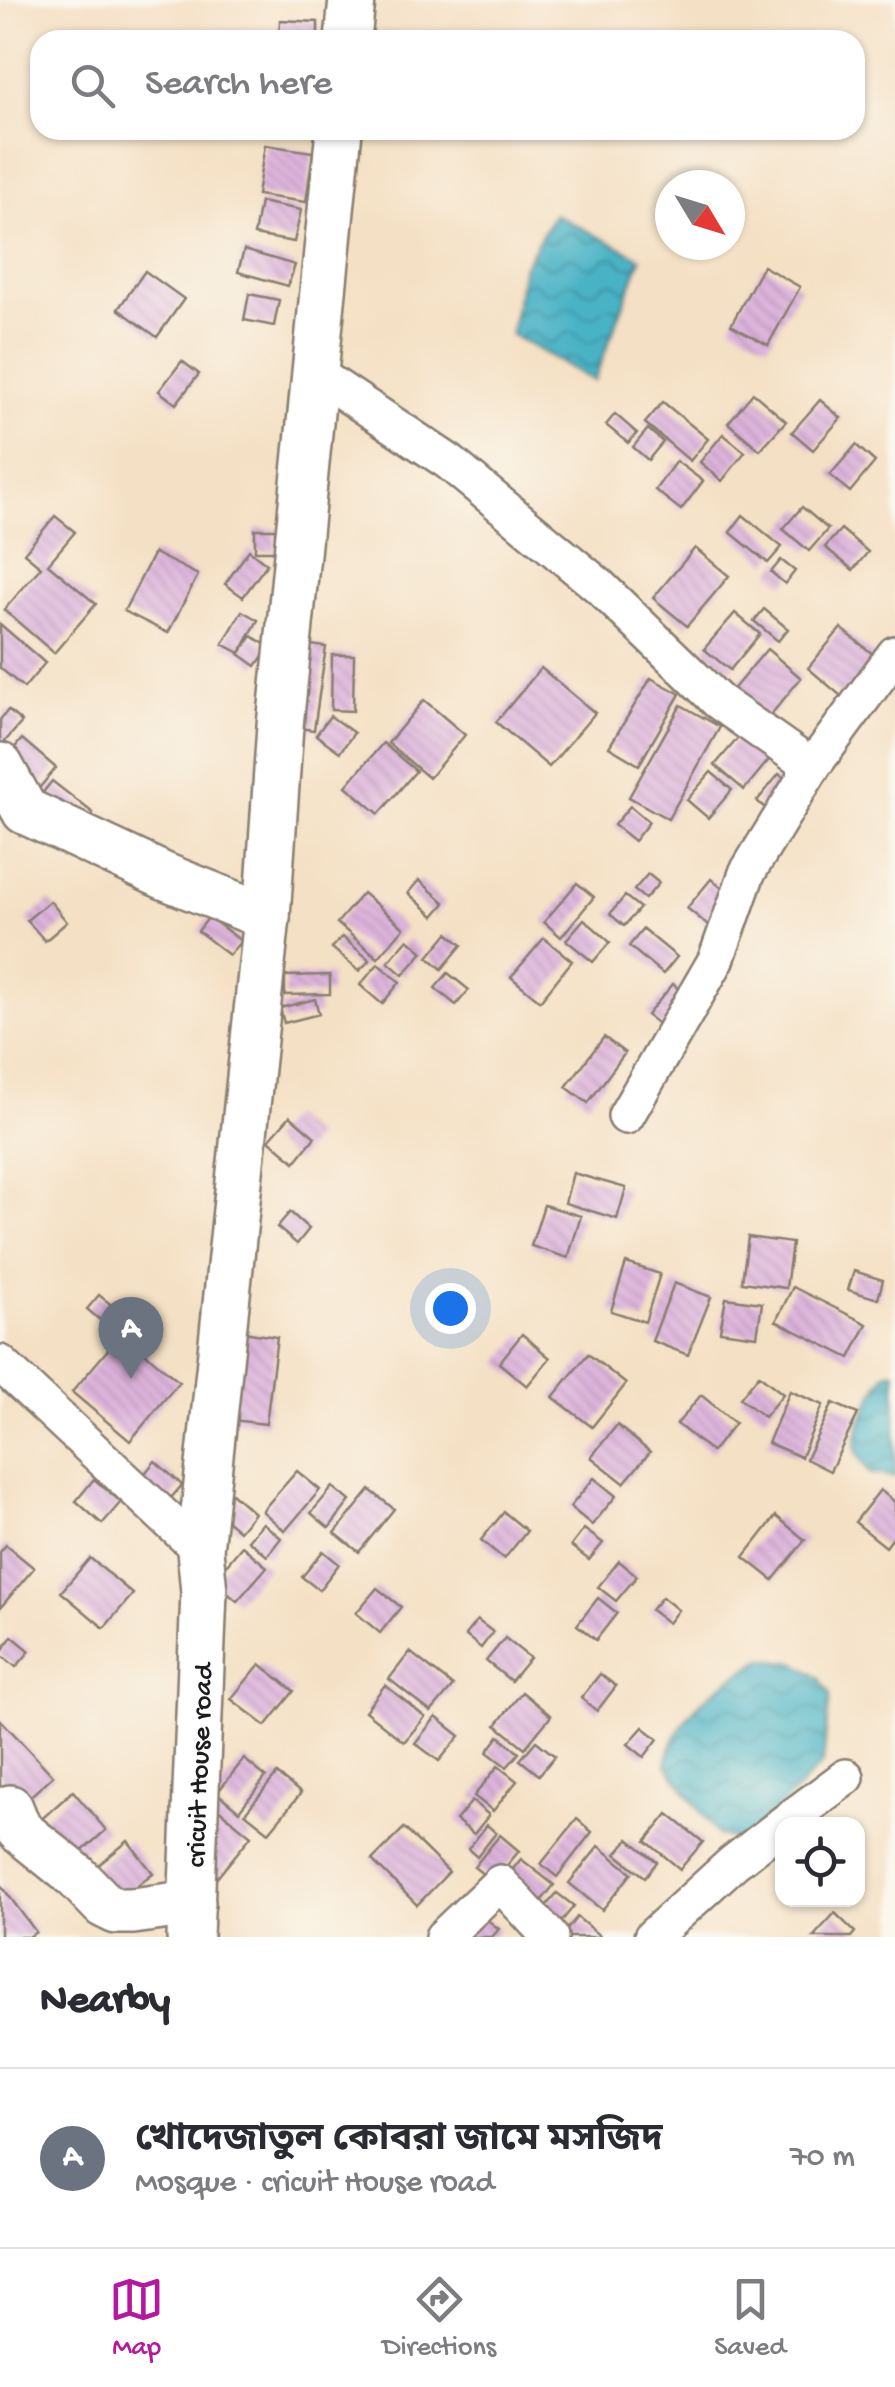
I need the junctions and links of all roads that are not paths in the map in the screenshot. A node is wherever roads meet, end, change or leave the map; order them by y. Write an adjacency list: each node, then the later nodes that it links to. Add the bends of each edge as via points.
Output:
1 (352, 0): 2 (street)
2 (349, 30)
3 (338, 140): 4 (street, cricuit House road)
4 (315, 374): 7 (street, via 448,462 599,586 718,701); 8 (street, cricuit House road)
5 (895, 654): 7 (street)
6 (0, 766): 8 (street, via 25,811)
7 (812, 768): 9 (street, via 747,873 716,960)
8 (267, 916): 11 (street, cricuit House road)
9 (626, 1116)
10 (0, 1363): 11 (street)
11 (202, 1571): 16 (street, cricuit House road)
12 (846, 1777): 14 (street)
13 (10, 1808): 16 (street, via 19,1830 104,1906)
14 (794, 1817)
15 (775, 1831): 19 (street)
16 (191, 1920)
17 (443, 1937): 18 (street, via 500,1883)
18 (550, 1937)
19 (652, 1937)

